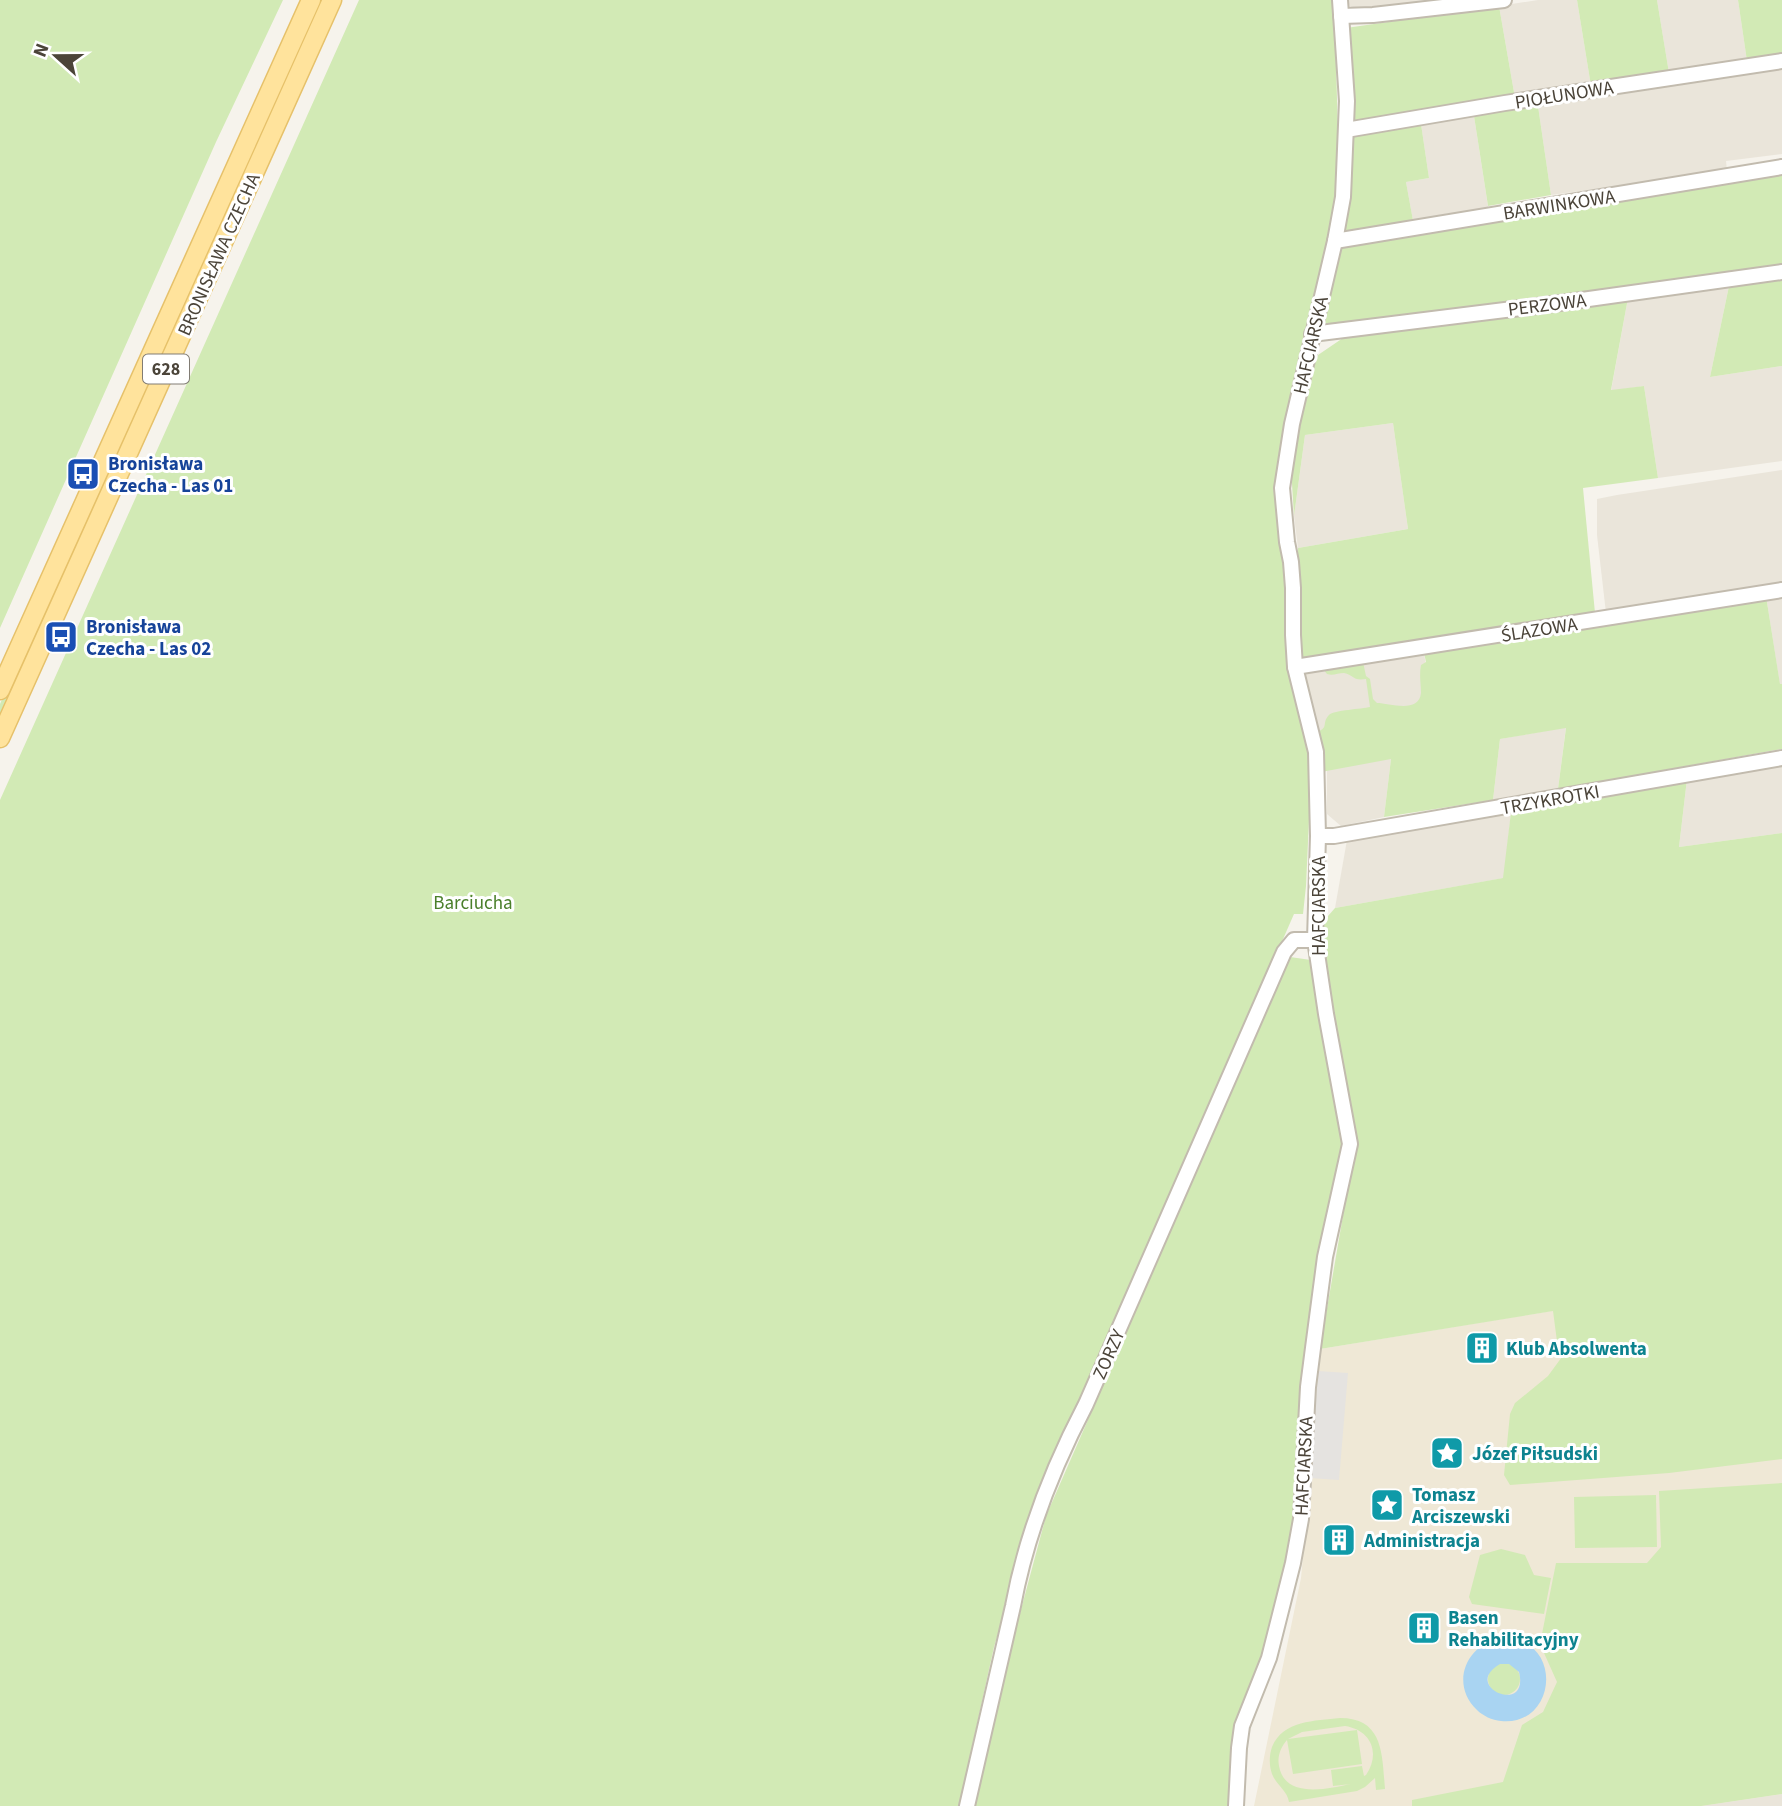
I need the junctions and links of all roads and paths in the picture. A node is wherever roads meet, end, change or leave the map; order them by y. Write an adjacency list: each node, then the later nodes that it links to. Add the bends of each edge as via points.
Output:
1 (311, 0): 14 (main road, BRONISŁAWA CZECHA / 628)
2 (332, 0): 15 (main road, BRONISŁAWA CZECHA / 628)
3 (1340, 0): 5 (street, HAFCIARSKA)
4 (1504, 0): 5 (street)
5 (1341, 16): 7 (street, HAFCIARSKA)
6 (1782, 61): 7 (street, PIOŁUNOWA)
7 (1346, 130): 9 (street, HAFCIARSKA, via 1343,197)
8 (1782, 167): 9 (street, BARWINKOWA)
9 (1335, 242): 11 (street, HAFCIARSKA)
10 (1782, 272): 11 (street, PERZOWA)
11 (1312, 334): 13 (street, HAFCIARSKA, via 1282,488)
12 (1782, 590): 13 (street, ŚLAZOWA)
13 (1296, 667): 17 (street, HAFCIARSKA, via 1316,752)
14 (0, 690)
15 (0, 738)
16 (1782, 758): 17 (street, TRZYKROTKI)
17 (1318, 836): 18 (street, HAFCIARSKA)
18 (1314, 940): 19 (street, ZORZY, via 1294,940 1284,952 1050,1482 1018,1578); 20 (street, HAFCIARSKA, via 1350,1144 1325,1257 1313,1348 1301,1519 1269,1658 1241,1726)
19 (967, 1806)
20 (1236, 1806)

